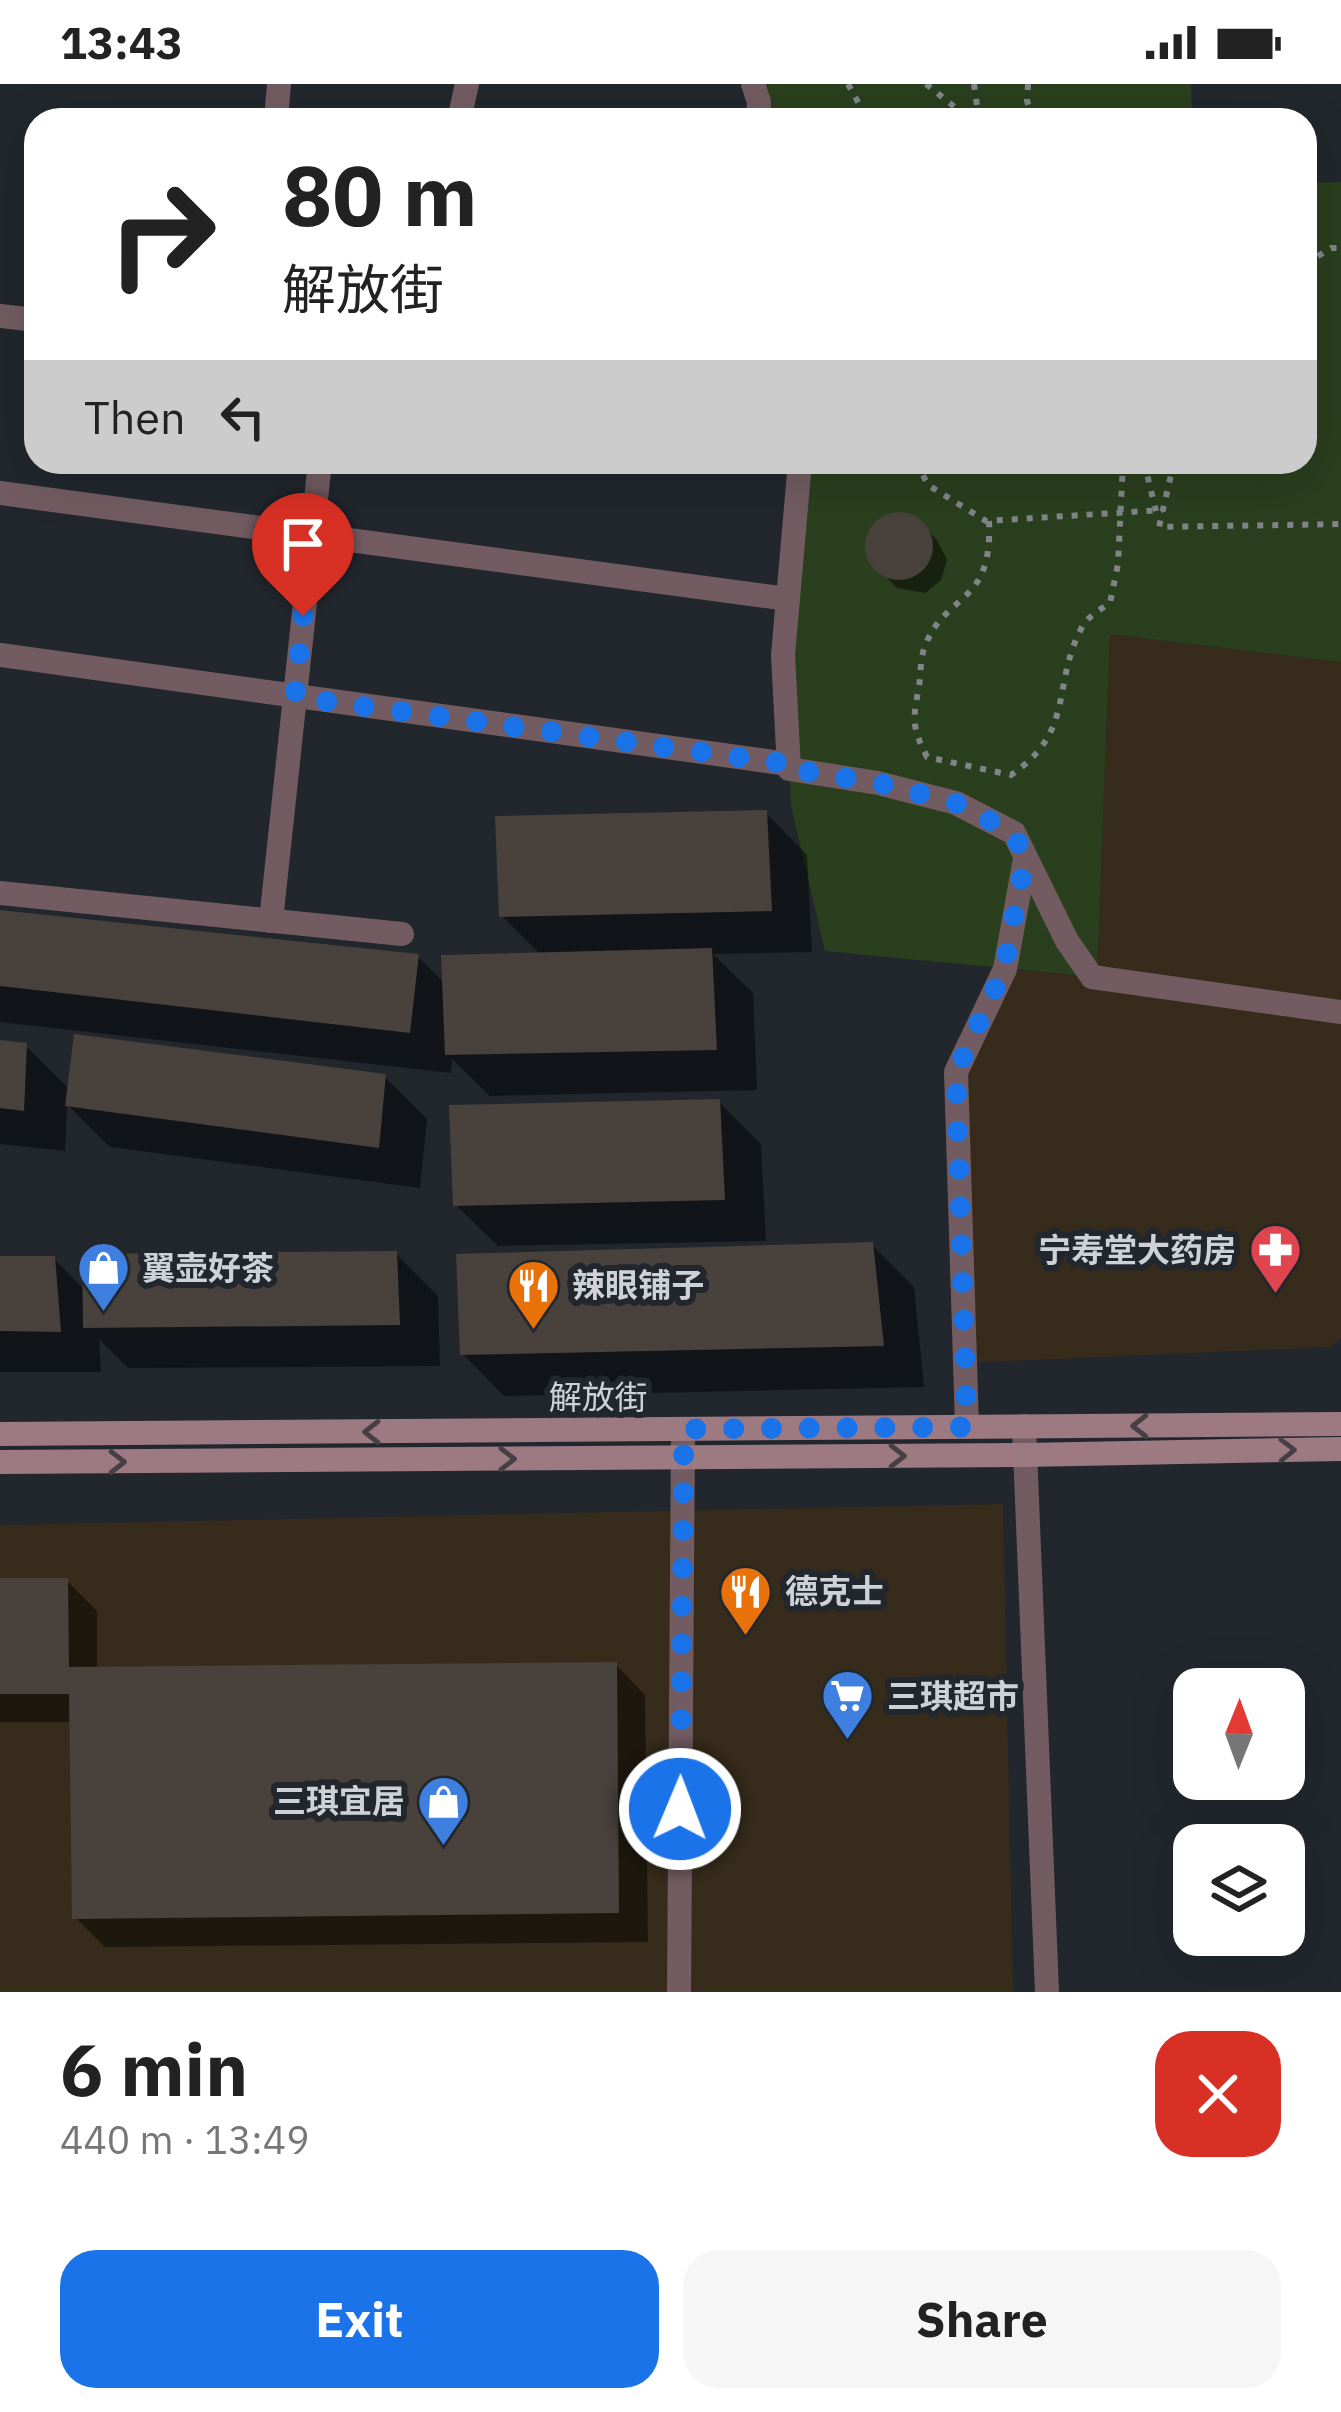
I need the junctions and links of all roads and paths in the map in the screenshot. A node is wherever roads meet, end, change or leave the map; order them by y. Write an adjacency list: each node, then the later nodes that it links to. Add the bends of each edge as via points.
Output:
1 (926, 84): 2 (path)
2 (959, 108)
3 (319, 474): 14 (street)
4 (799, 474): 15 (street)
5 (922, 474): 12 (path)
6 (1123, 474): 11 (path)
7 (1148, 474): 10 (path)
8 (1170, 474): 10 (path)
9 (0, 493): 14 (street)
10 (1159, 511): 11 (path); 13 (path, via 1159,527)
11 (1121, 513): 12 (path); 12 (path, via 1110,603 1083,622 1056,728 1012,775 927,757 912,726 924,647 976,588 990,552)
12 (989, 521)
13 (1341, 524)
14 (312, 536): 15 (street); 17 (street)
15 (788, 599): 18 (street)
16 (0, 656): 17 (street)
17 (295, 697): 18 (street); 21 (street)
18 (789, 764): 19 (street, via 956,803 1014,833)
19 (1025, 859): 23 (street, via 1092,977); 26 (street, via 1004,969 956,1072)
20 (0, 893): 21 (street)
21 (271, 921): 22 (street)
22 (402, 934)
23 (1341, 1012)
24 (1341, 1424): 25 (main road, 解放街, one-way to 25)
25 (1024, 1426): 26 (main road, 解放街); 30 (street)
26 (967, 1427): 27 (main road, 解放街)
27 (684, 1429): 28 (main road, 解放街, one-way to 28); 31 (street)
28 (0, 1434)
29 (1341, 1449): 30 (main road, one-way to 29)
30 (1025, 1455): 31 (main road, one-way to 30); 34 (street)
31 (683, 1458): 32 (main road, one-way to 31); 33 (street)
32 (0, 1462)
33 (679, 1992)
34 (1047, 1992)

